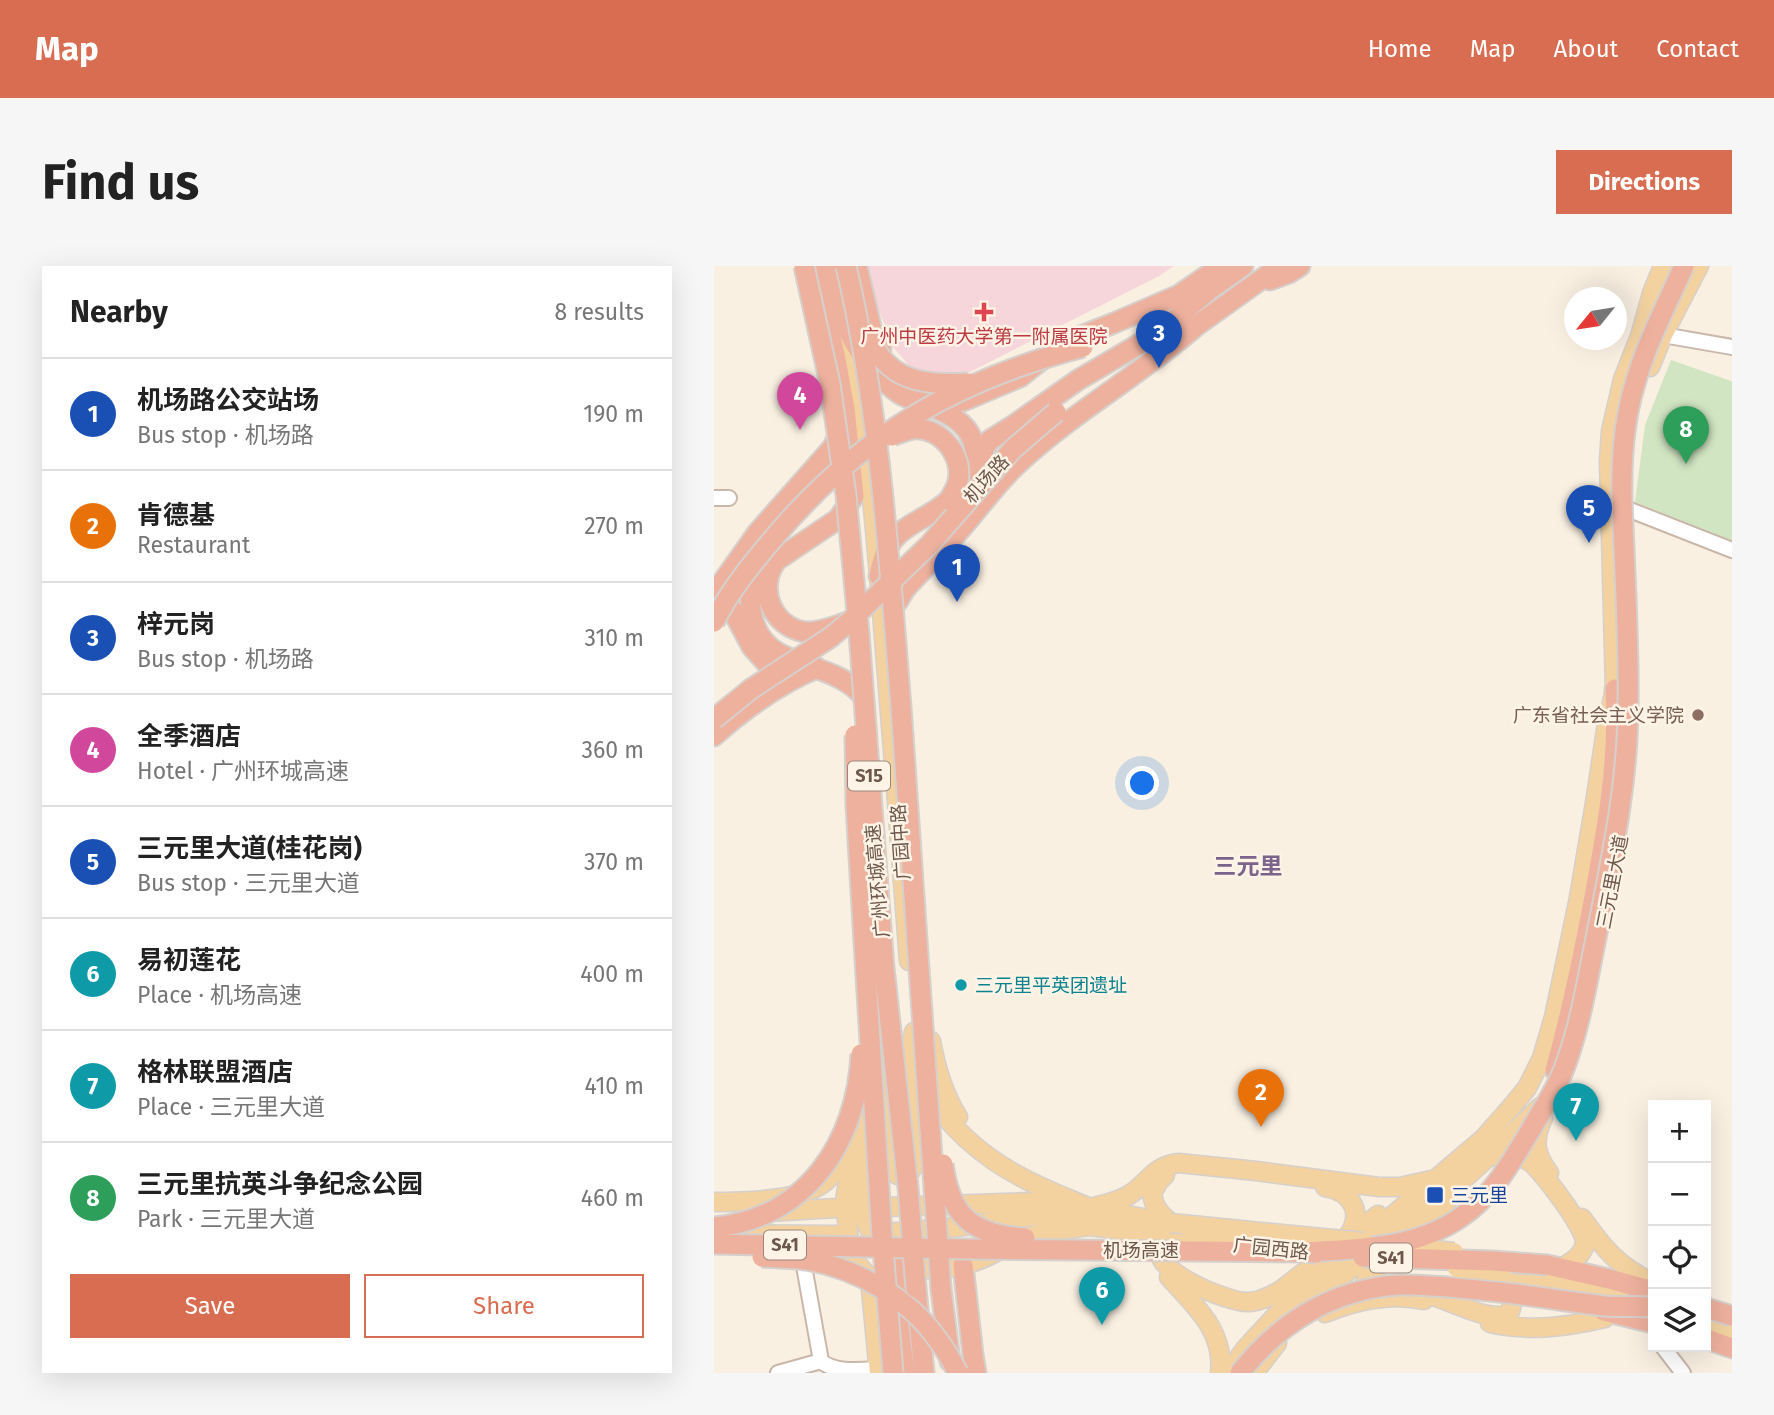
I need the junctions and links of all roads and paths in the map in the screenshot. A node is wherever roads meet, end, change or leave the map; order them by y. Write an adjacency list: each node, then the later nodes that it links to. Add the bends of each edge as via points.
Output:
1 (831, 266): 16 (highway, 广园中路)
2 (846, 266): 55 (highway, 广州环城高速 / S15, bridge, via 879,456)
3 (854, 266): 4 (highway, via 872,331 888,361 920,391 956,402 1020,377 1059,347 1179,295); 20 (highway, bridge, via 866,332 876,353 907,378 932,384)
4 (1221, 266)
5 (1243, 266): 14 (highway)
6 (1280, 266): 13 (highway, 机场路)
7 (1300, 266): 13 (highway)
8 (1663, 266): 18 (main road, 三元里大道)
9 (1677, 266): 18 (main road)
10 (1684, 266): 61 (highway, bridge, via 1644,354 1625,431 1622,491 1629,709 1618,824 1574,1039 1558,1084)
11 (1699, 266): 17 (main road, 三元里大道)
12 (803, 267): 21 (highway, 广园中路, via 820,290); 22 (main road); 36 (highway, 广州环城高速 / S15, bridge, via 839,443 853,563)
13 (1252, 286): 15 (highway, 机场路)
14 (1209, 290): 20 (highway, bridge, via 1146,323); 24 (highway, via 1160,332 990,440 984,458 991,468)
15 (1196, 326): 24 (highway, via 1036,447); 29 (highway, 机场路, bridge, via 1112,373 1056,412 1013,449)
16 (846, 328): 29 (highway, bridge, via 892,390 958,421 972,439 975,470); 32 (main road, 广园中路, via 859,390)
17 (1663, 335): 19 (street); 28 (main road, 三元里大道, via 1635,418)
18 (1640, 336): 41 (main road, 三元里大道, via 1623,379 1610,447)
19 (1732, 348)
20 (976, 383): 23 (highway, bridge, via 901,423)
21 (845, 408): 22 (highway, via 841,433); 25 (highway, 广园中路)
22 (833, 447): 33 (highway, via 758,532)
23 (860, 453): 30 (highway, bridge); 32 (highway, bridge, via 913,429 929,432 948,444 959,472 949,500 892,541)
24 (1006, 475): 34 (highway)
25 (854, 496): 36 (highway, via 838,519 777,560 768,575 767,592 772,609 790,627 808,632); 45 (main road, 广园中路)
26 (714, 498): 27 (street)
27 (729, 498)
28 (1630, 510): 31 (street); 59 (main road, 三元里大道, via 1636,692 1632,771 1589,994 1573,1059)
29 (942, 530): 36 (highway, 机场路, bridge)
30 (771, 540): 35 (highway, bridge); 38 (highway, bridge, via 754,572 752,617 760,635 778,654)
31 (1732, 550)
32 (879, 576): 37 (main road, 广园中路)
33 (714, 593): 40 (highway, via 728,602 752,647)
34 (898, 601): 37 (main road); 39 (main road)
35 (714, 622)
36 (854, 627): 43 (highway, 机场路, bridge, via 751,689); 54 (highway, bridge, via 854,770); 112 (highway, 广州环城高速 / S15, bridge)
37 (886, 652): 39 (main road); 44 (main road, 广园中路)
38 (817, 668): 40 (highway); 42 (highway)
39 (903, 679): 44 (main road); 48 (main road)
40 (785, 684): 46 (highway)
41 (1615, 689): 61 (highway, bridge, via 1610,809 1582,961 1546,1093); 64 (main road, 三元里大道, via 1578,903 1542,1058 1527,1088 1500,1122)
42 (858, 691): 45 (main road); 49 (main road)
43 (714, 719)
44 (891, 720): 47 (main road, 广园中路)
45 (873, 727): 47 (main road, 广园中路)
46 (714, 736)
47 (888, 798): 48 (main road); 49 (main road); 52 (main road, 广园中路); 53 (main road, 广园中路)
48 (912, 819): 51 (main road)
49 (866, 827): 50 (main road)
50 (870, 881): 52 (main road); 54 (main road)
51 (919, 902): 53 (main road); 62 (main road, via 937,1073 954,1111)
52 (887, 906): 54 (main road, 广园中路)
53 (906, 922): 57 (main road, 广园中路)
54 (877, 952): 56 (main road); 58 (main road, 广园中路, via 893,980); 71 (highway, bridge, via 858,1088 842,1138 823,1168 790,1199 750,1220); 109 (highway, bridge)
55 (922, 1003): 79 (highway, bridge, via 947,1188 970,1223 1004,1237 1155,1242); 113 (highway, 广州环城高速 / S15, bridge)
56 (880, 1025): 60 (main road); 66 (main road, via 856,1122 827,1180 804,1194)
57 (914, 1032): 58 (main road, via 909,1059 915,1164 910,1173 901,1175 889,1168 886,1159); 62 (main road, 广园中路, via 918,1063 929,1093 953,1125)
58 (880, 1064): 60 (main road); 63 (main road)
59 (1561, 1085): 65 (main road, 三元里大道); 90 (main road, via 1537,1133 1541,1161 1616,1260)
60 (870, 1091): 63 (main road)
61 (1517, 1151): 80 (highway, bridge, via 1489,1193 1442,1228 1390,1244)
62 (985, 1153): 70 (main road, 广园中路)
63 (860, 1156): 83 (main road, via 864,1219); 89 (main road, via 849,1174 845,1202 856,1262)
64 (1434, 1179): 70 (main road, via 1379,1187 1168,1164 1123,1199); 77 (main road, via 1393,1203); 104 (main road, 三元里大道, via 1296,1297)
65 (1455, 1186): 86 (main road, via 1509,1159 1529,1161 1583,1233 1582,1251); 88 (main road, via 1432,1222); 101 (main road, 三元里大道, via 1337,1280)
66 (714, 1202)
67 (885, 1207): 70 (main road, 广园西路, via 1049,1203)
68 (837, 1208): 69 (main road)
69 (714, 1214)
70 (1090, 1217): 72 (main road, 广园西路); 73 (main road, 广园西路, via 1034,1216); 76 (main road)
71 (714, 1227)
72 (1169, 1230): 77 (main road, via 1152,1193 1165,1175 1180,1171 1340,1191 1351,1200 1355,1213 1353,1230); 85 (main road, 广园西路, bridge); 85 (main road, 广园西路, bridge, via 1189,1240); 87 (main road, via 1159,1252 1175,1273 1237,1302 1266,1299)
73 (886, 1233)
74 (714, 1234): 75 (main road)
75 (839, 1235)
76 (1022, 1239): 84 (main road); 116 (main road, via 1056,1247 1133,1250 1147,1255 1212,1329 1220,1348)
77 (1343, 1242): 87 (main road)
78 (714, 1244): 79 (highway, 机场高速 / S41, bridge)
79 (1235, 1251): 80 (highway, 机场高速 / S41, bridge)
80 (1303, 1252): 86 (highway, 机场高速 / S41, bridge)
81 (714, 1254): 82 (main road); 114 (highway, bridge, via 806,1260 856,1275 915,1314 938,1339)
82 (802, 1255): 89 (main road, via 838,1260); 108 (street)
83 (896, 1264): 84 (main road, via 920,1268); 93 (highway)
84 (963, 1265): 115 (highway)
85 (1502, 1265): 86 (main road, 广园西路); 88 (main road, via 1513,1303 1509,1314 1498,1317 1427,1293 1374,1293 1365,1286); 94 (main road, 广园西路); 97 (main road, via 1546,1300)
86 (1566, 1268): 91 (highway, 机场高速)
87 (1300, 1276): 104 (main road)
88 (1367, 1276): 101 (street)
89 (870, 1279): 93 (main road); 109 (main road)
90 (1648, 1283)
91 (1648, 1286)
92 (1552, 1298): 95 (highway, bridge); 100 (highway, bridge); 118 (highway, bridge, via 1411,1285 1348,1294 1316,1307 1282,1330)
93 (897, 1303): 111 (highway)
94 (1648, 1308)
95 (1648, 1309)
96 (1714, 1315): 98 (highway); 102 (main road); 103 (highway)
97 (1605, 1318): 99 (main road); 101 (main road, via 1563,1327 1508,1326 1422,1299 1394,1297 1335,1309)
98 (1732, 1328)
99 (1648, 1329)
100 (1648, 1329)
101 (1285, 1332): 119 (main road, 三元里大道)
102 (1732, 1335)
103 (1732, 1348)
104 (1245, 1349): 117 (main road, 三元里大道)
105 (1711, 1350): 107 (main road)
106 (1667, 1352): 120 (street)
107 (1732, 1357)
108 (821, 1361): 109 (street, via 835,1372); 110 (street)
109 (884, 1372)
110 (778, 1373)
111 (905, 1373)
112 (924, 1373)
113 (949, 1373)
114 (958, 1373)
115 (976, 1373)
116 (1220, 1373)
117 (1228, 1373)
118 (1240, 1373)
119 (1254, 1373)
120 (1683, 1373)

